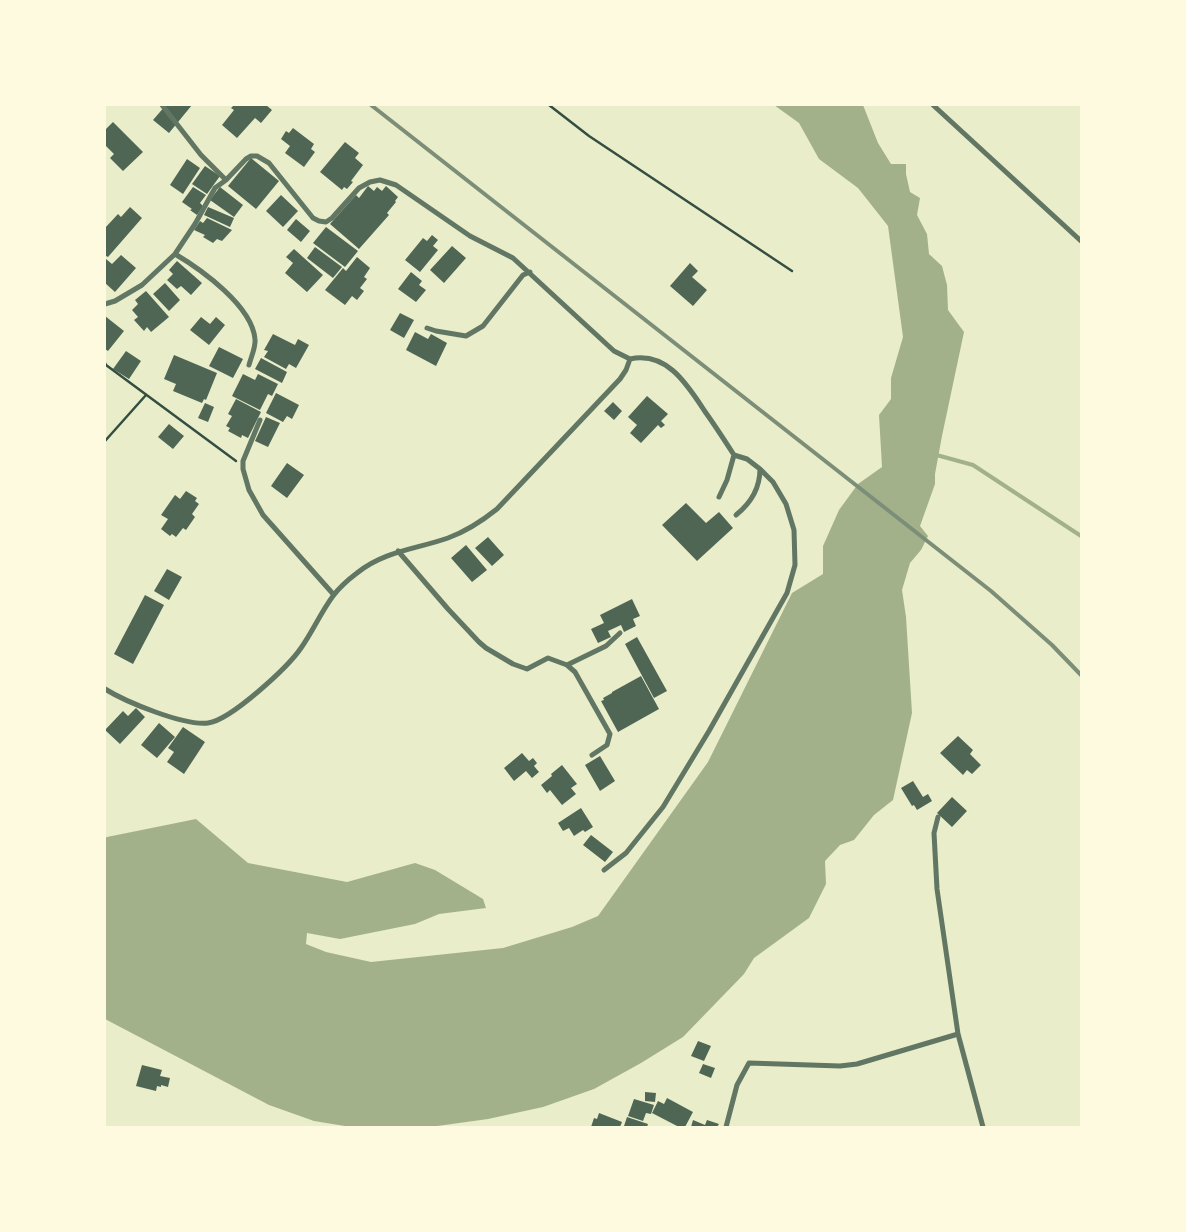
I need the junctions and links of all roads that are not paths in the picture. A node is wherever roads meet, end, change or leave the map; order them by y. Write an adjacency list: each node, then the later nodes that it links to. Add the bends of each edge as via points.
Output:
1 (162, 105): 3 (street, via 201,155)
2 (933, 105): 4 (street)
3 (226, 180): 5 (street, via 215,188); 6 (street, via 246,159 257,156 269,163 312,218 319,222 332,218 364,184 375,180 387,182 470,236 514,258)
4 (1081, 241)
5 (175, 254): 7 (street, via 142,285); 10 (street, via 219,285 250,322 256,341)
6 (530, 272): 8 (street, via 523,275 483,326 466,336); 9 (street, via 614,351)
7 (105, 304)
8 (427, 328)
9 (630, 359): 12 (street, via 653,359 681,376); 16 (street, via 620,379 497,509 465,531)
10 (249, 365)
11 (260, 420): 17 (street, via 242,466 249,490 263,515)
12 (734, 455): 13 (street, via 747,458); 14 (street)
13 (760, 469): 15 (street, via 754,496); 23 (street, via 773,482 786,504 794,530 795,565 786,593 663,808 626,853)
14 (718, 497)
15 (736, 515)
16 (398, 551): 17 (street, via 377,559 358,572); 19 (street, via 486,648 527,669 548,658)
17 (334, 595): 20 (street, via 291,660 246,701 220,719 209,723 184,720 128,701)
18 (620, 633): 19 (street, via 606,646)
19 (567, 665): 21 (street, via 575,672 610,734 607,745)
20 (105, 689)
21 (592, 755)
22 (938, 817): 24 (street, via 934,832 937,888)
23 (604, 870)
24 (958, 1034): 25 (street, via 848,1065 749,1063 737,1085); 26 (street)
25 (726, 1127)
26 (983, 1127)

